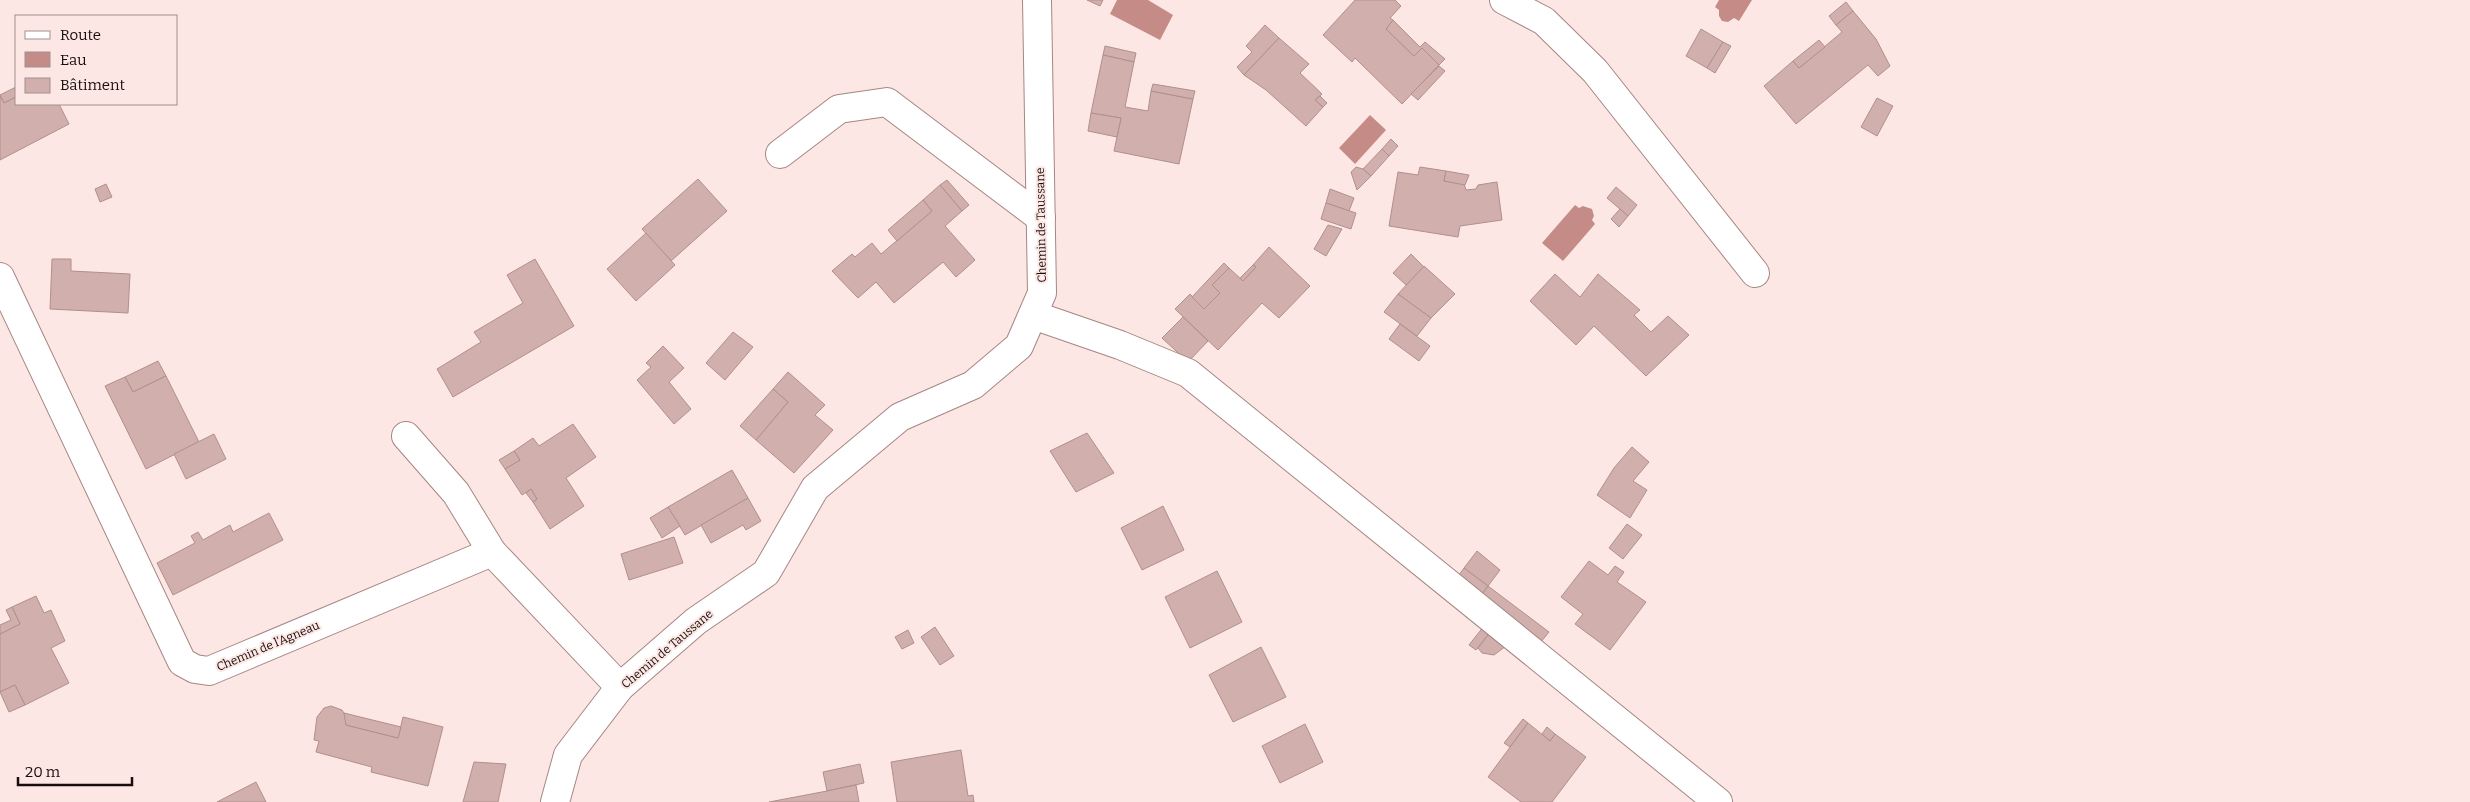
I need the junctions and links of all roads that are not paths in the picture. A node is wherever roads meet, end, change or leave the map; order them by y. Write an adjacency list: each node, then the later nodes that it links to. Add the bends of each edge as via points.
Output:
1 (1036, 0): 4 (street, Chemin de Taussane)
2 (1504, 0): 5 (street, via 1544,21 1595,71)
3 (780, 154): 4 (street, via 839,109 887,102)
4 (1040, 218): 7 (street, Chemin de Taussane, via 1042,293)
5 (1755, 273)
6 (0, 277): 9 (street, Chemin de l'Agneau, via 182,662 195,669 209,670)
7 (1032, 316): 10 (street, Chemin de Taussane, via 1020,346 973,385 900,418 816,488 766,573 696,622); 12 (street, via 1120,345 1188,373)
8 (406, 436): 9 (street, via 456,493)
9 (492, 552): 10 (street)
10 (620, 687): 11 (street, Chemin de Taussane, via 568,756)
11 (554, 802)
12 (1718, 802)

